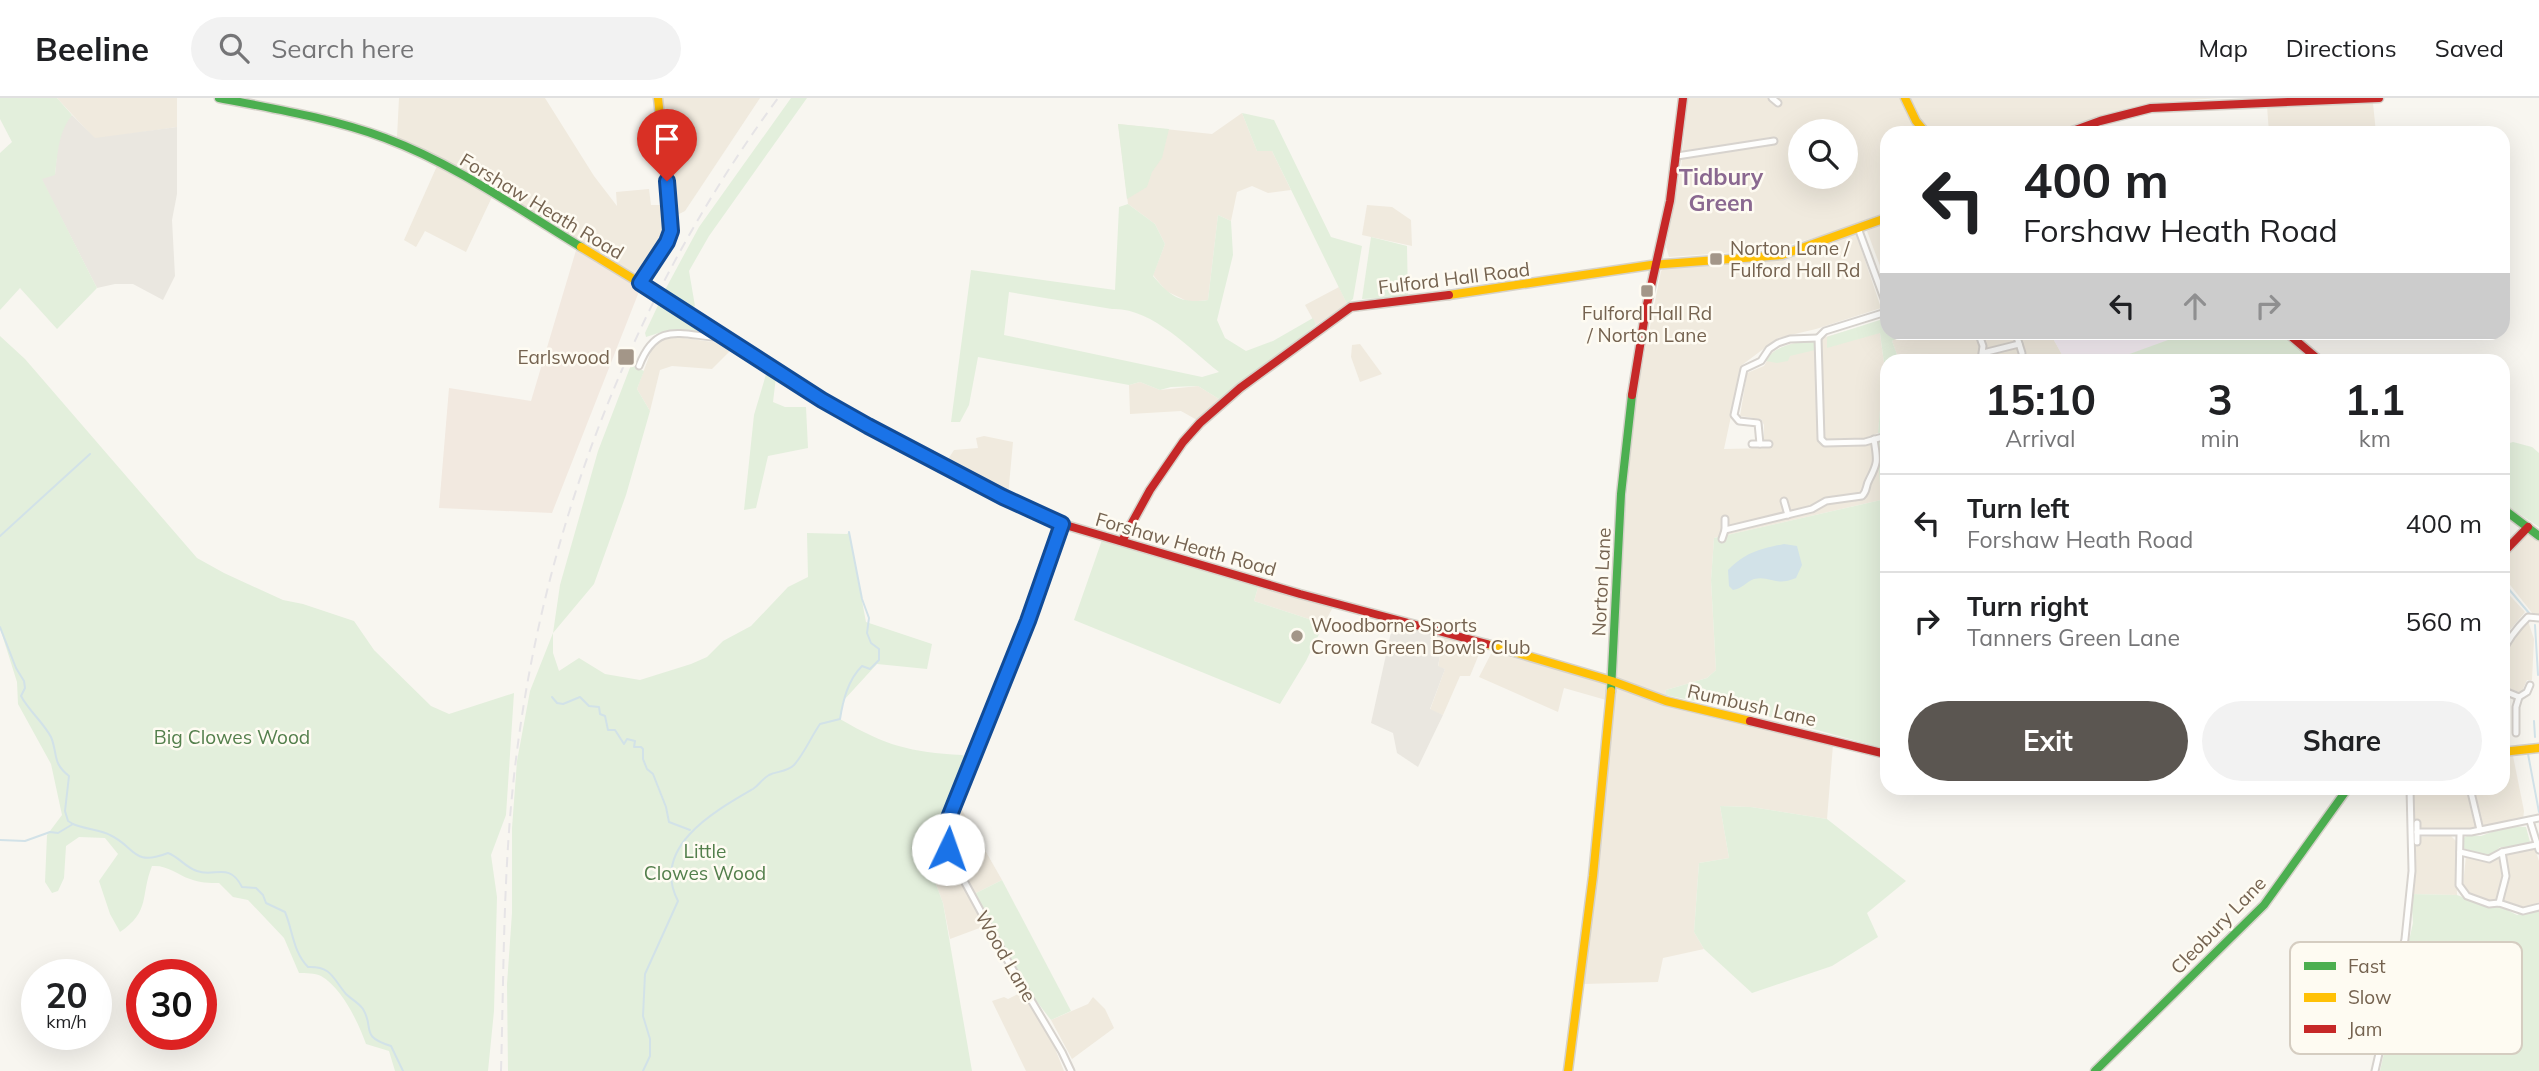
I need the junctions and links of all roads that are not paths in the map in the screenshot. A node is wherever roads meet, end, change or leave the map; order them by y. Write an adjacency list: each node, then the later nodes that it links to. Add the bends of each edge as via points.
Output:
1 (219, 98): 15 (street, Forshaw Heath Road, via 322,118 425,155)
2 (658, 98): 15 (street, via 672,226)
3 (1683, 98): 11 (street, Norton Lane)
4 (1772, 98): 7 (street)
5 (1905, 98): 8 (street)
6 (2379, 98): 9 (street, via 2151,108)
7 (1778, 103)
8 (1920, 126)
9 (2086, 126)
10 (1774, 141): 11 (street)
11 (1677, 156): 14 (street, Norton Lane)
12 (1880, 220): 13 (street, Fulford Hall Road)
13 (1858, 228): 14 (street, Fulford Hall Road, via 1782,255); 16 (street)
14 (1655, 265): 42 (street, Fulford Hall Road, via 1351,307 1240,388 1200,424 1150,490); 46 (street, Norton Lane, via 1625,446)
15 (640, 283): 18 (street, Forshaw Heath Road, bridge)
16 (1880, 288)
17 (1880, 314): 19 (street, via 1825,331)
18 (727, 338): 27 (street, via 658,335 646,347); 37 (street, Forshaw Heath Road, via 868,426)
19 (1818, 338): 29 (street, via 1821,439 1825,443); 30 (street, via 1778,343 1762,361 1744,369 1734,415 1739,421 1758,423)
20 (1980, 340): 24 (street)
21 (2018, 340): 23 (street)
22 (2295, 340): 26 (street)
23 (2019, 344): 24 (street); 25 (street)
24 (1983, 353)
25 (2022, 353)
26 (2312, 354)
27 (639, 366)
28 (1880, 438): 29 (street)
29 (1874, 439): 35 (street, via 1876,468 1862,496 1826,501)
30 (1760, 443): 31 (street); 32 (street)
31 (1769, 443)
32 (1752, 444)
33 (1784, 501): 35 (street)
34 (2510, 514): 38 (street)
35 (1788, 515): 39 (street)
36 (1725, 519): 39 (street)
37 (1062, 524): 42 (street, Forshaw Heath Road); 72 (street, Wood Lane, via 946,825 950,855)
38 (2528, 527): 40 (street); 43 (street)
39 (1725, 530): 41 (street)
40 (2539, 536)
41 (1722, 539)
42 (1122, 541): 46 (street, Forshaw Heath Road)
43 (2510, 546)
44 (2533, 617): 45 (street)
45 (2510, 638)
46 (1612, 681): 55 (street, Rumbush Lane, via 1667,701); 73 (street, Norton Lane)
47 (2530, 684): 49 (street)
48 (2510, 693): 49 (street)
49 (2519, 697): 50 (street)
50 (2514, 723): 51 (street); 52 (street)
51 (2524, 725)
52 (2516, 733)
53 (2539, 748): 54 (street)
54 (2510, 751)
55 (1880, 753)
56 (2344, 795): 74 (street, Cleobury Lane, via 2264,905)
57 (2410, 795): 71 (street, via 2412,871)
58 (2472, 795): 62 (street)
59 (2539, 818): 60 (street)
60 (2529, 821): 62 (street); 66 (street)
61 (2417, 824): 63 (street)
62 (2480, 830): 64 (street)
63 (2417, 832): 64 (street); 65 (street)
64 (2460, 833): 67 (street)
65 (2417, 842)
66 (2537, 848): 68 (street)
67 (2460, 852): 68 (street, via 2488,859); 69 (street, via 2462,892 2489,904)
68 (2502, 852): 69 (street, via 2505,876)
69 (2499, 902): 70 (street, via 2524,911)
70 (2539, 907)
71 (2404, 942)
72 (1071, 1071)
73 (1568, 1071)
74 (2095, 1071)

